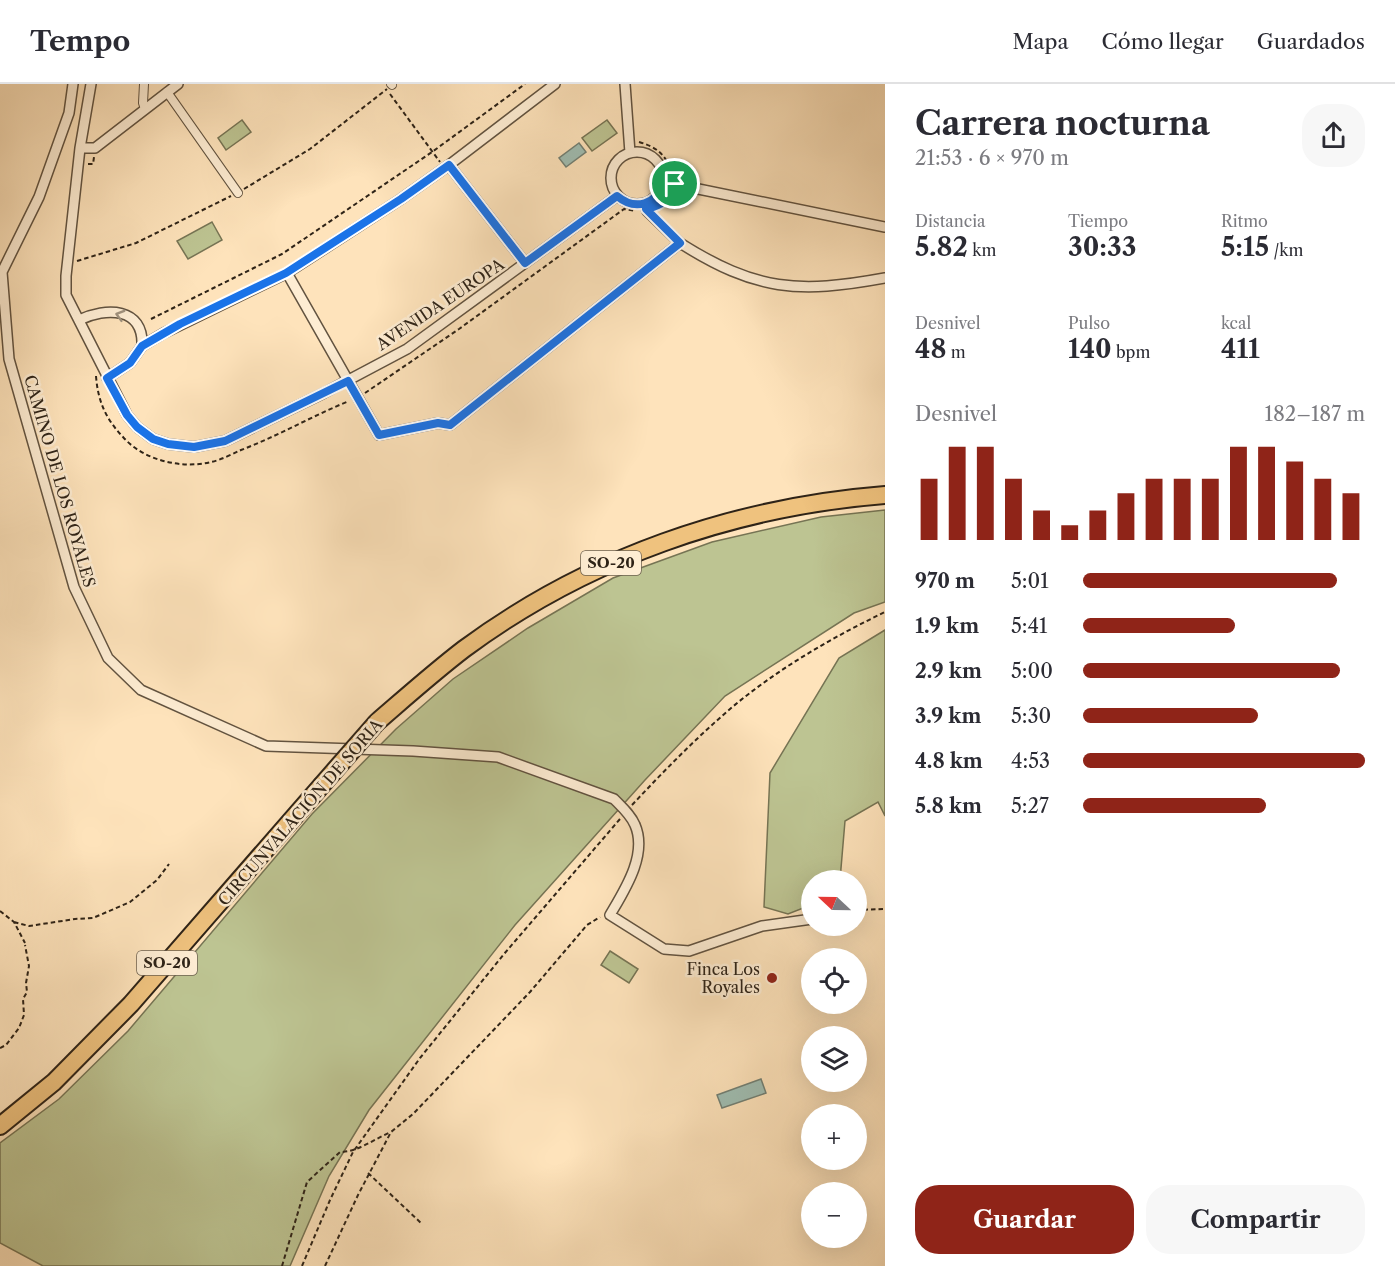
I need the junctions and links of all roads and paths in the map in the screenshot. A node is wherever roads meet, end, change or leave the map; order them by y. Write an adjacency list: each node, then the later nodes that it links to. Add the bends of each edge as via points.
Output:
1 (73, 84): 35 (street, CAMINO DE LOS ROYALES, via 69,113 39,197 2,272 9,359 74,587 108,658 141,690 266,746 498,757 614,799)
2 (91, 84): 11 (street)
3 (144, 84): 9 (street)
4 (178, 84): 8 (street)
5 (525, 84): 26 (path, via 282,254)
6 (555, 84): 15 (street)
7 (625, 84): 13 (street)
8 (167, 92): 9 (street); 18 (street)
9 (145, 109): 12 (street)
10 (637, 139): 17 (path, via 664,155 672,173 677,175)
11 (80, 148): 12 (street); 14 (street)
12 (95, 148): 14 (path, via 93,164)
13 (630, 153): 16 (street, via 646,153 654,158); 19 (street, via 621,157 612,171)
14 (80, 164): 27 (street, AVENIDA EUROPA, via 66,276 66,295)
15 (449, 165): 23 (street); 24 (street)
16 (664, 182): 17 (street); 20 (street, via 657,196)
17 (675, 184): 20 (path, via 663,203); 21 (street)
18 (238, 193)
19 (617, 196): 20 (street, via 630,204); 23 (street, AVENIDA EUROPA)
20 (645, 206): 22 (street); 32 (path, via 636,211 624,209)
21 (885, 227)
22 (680, 243): 25 (street, via 736,274 766,283 817,287); 32 (street, via 450,425 438,423 379,435)
23 (525, 263): 31 (street, AVENIDA EUROPA, via 407,349)
24 (286, 273): 28 (street); 31 (street)
25 (885, 278)
26 (151, 319)
27 (79, 320): 28 (street, one-way to 27, via 141,330 129,316 106,311); 30 (street, AVENIDA EUROPA)
28 (142, 346): 30 (street, via 130,363)
29 (96, 370): 32 (path, via 102,407 127,442 160,460 186,465 212,462)
30 (107, 378): 31 (street, AVENIDA EUROPA, via 137,427 153,439 194,447 225,441)
31 (348, 381): 32 (street)
32 (357, 398)
33 (885, 495): 44 (highway, CIRCUNVALACIÓN DE SORIA / SO-20, bridge, via 775,510 643,549 583,576 464,649 377,723 99,1039)
34 (885, 612): 35 (path, via 766,681 679,756)
35 (627, 811): 40 (street, via 636,827 635,865); 46 (path, via 420,1058)
36 (169, 864): 42 (path, via 157,880 130,902 93,918 29,926)
37 (885, 909): 38 (path)
38 (867, 910)
39 (0, 912): 42 (path)
40 (610, 915): 41 (street, via 664,949 689,951 762,926); 45 (path, via 588,925 522,1000)
41 (801, 920)
42 (14, 922): 43 (path, via 25,944 29,966 27,992 19,1028)
43 (0, 1048)
44 (0, 1126)
45 (391, 1132): 46 (path); 47 (path)
46 (353, 1152): 49 (path, via 340,1152 307,1182); 50 (path)
47 (368, 1173): 48 (path); 51 (path)
48 (421, 1223)
49 (282, 1266)
50 (302, 1266)
51 (325, 1266)

